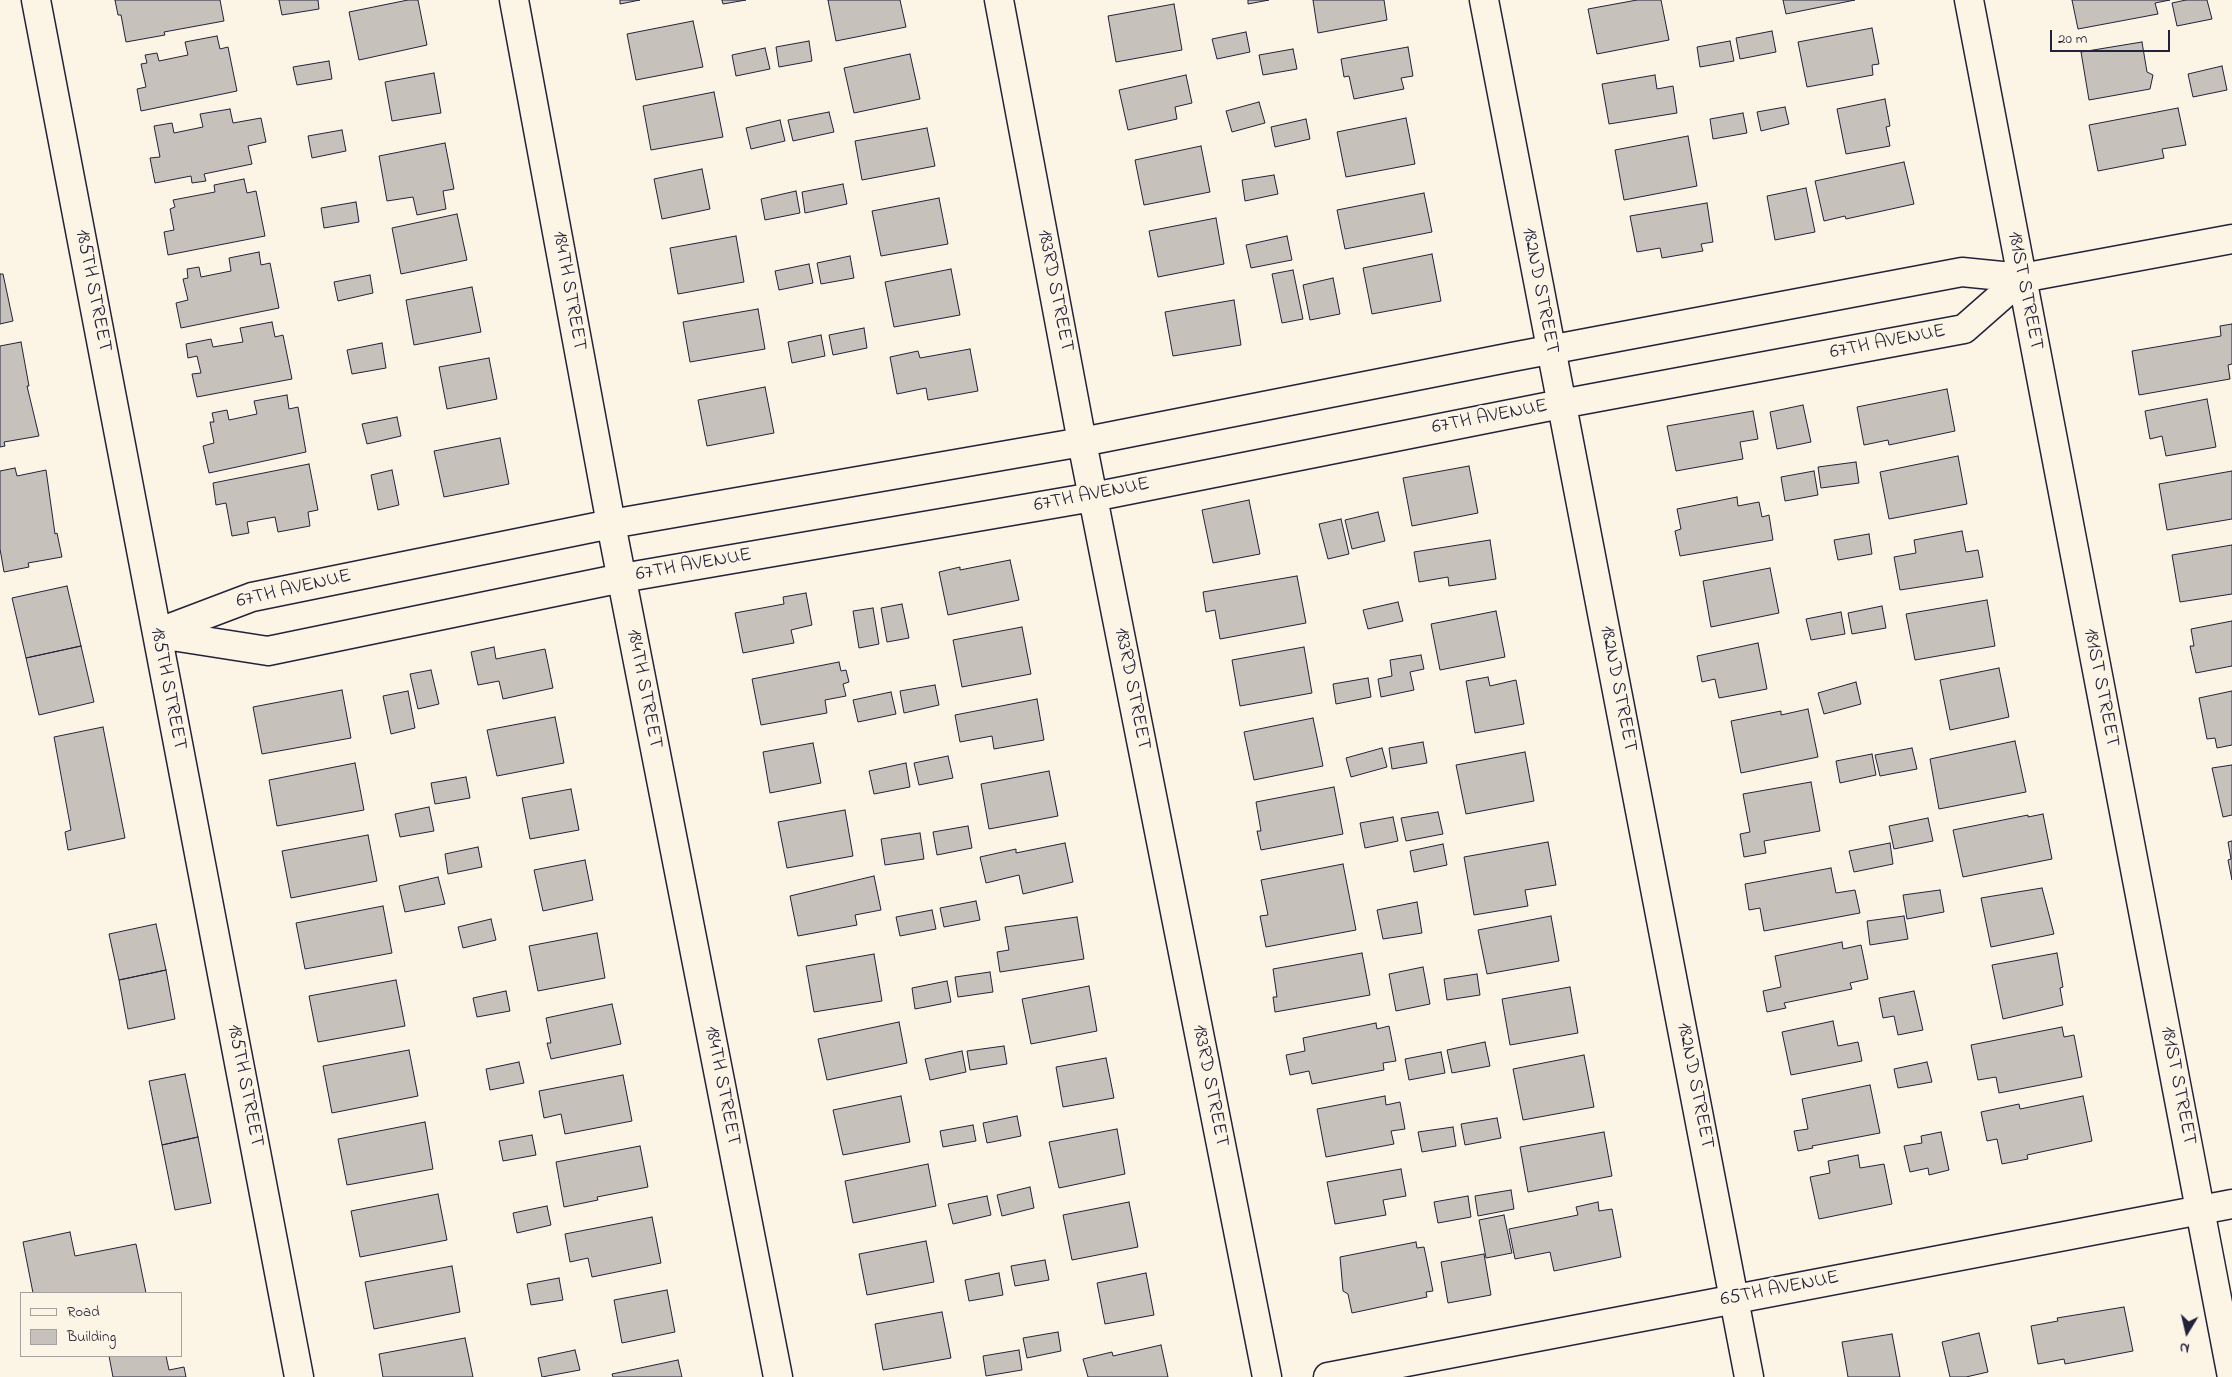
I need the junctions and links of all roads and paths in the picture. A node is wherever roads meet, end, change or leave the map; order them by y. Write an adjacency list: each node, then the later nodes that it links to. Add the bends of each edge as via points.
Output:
1 (36, 0): 14 (street, 185TH STREET)
2 (514, 0): 12 (street, 184TH STREET)
3 (999, 0): 10 (street, 183RD STREET)
4 (1484, 0): 8 (street, 182ND STREET)
5 (1969, 0): 7 (street, 181ST STREET)
6 (2232, 239): 7 (street, 67TH AVENUE)
7 (2022, 278): 8 (street, 67TH AVENUE, via 1962,272); 9 (street, 67TH AVENUE, via 1964,328); 16 (street, 181ST STREET)
8 (1550, 349): 9 (street, 182ND STREET); 10 (street, 67TH AVENUE)
9 (1561, 404): 11 (street, 67TH AVENUE); 17 (street, 182ND STREET)
10 (1082, 442): 11 (street, 183RD STREET); 12 (street, 67TH AVENUE)
11 (1093, 497): 13 (street, 67TH AVENUE); 20 (street, 183RD STREET)
12 (611, 524): 13 (street, 184TH STREET); 14 (street, 67TH AVENUE, via 252,597)
13 (622, 578): 14 (street, 67TH AVENUE, via 268,651); 19 (street, 184TH STREET)
14 (157, 634): 18 (street, 185TH STREET)
15 (2232, 1204): 16 (street, 65TH AVENUE)
16 (2201, 1210): 17 (street, 65TH AVENUE); 23 (street, 181ST STREET)
17 (1735, 1298): 21 (street, 65TH AVENUE); 22 (street, 182ND STREET)
18 (299, 1377)
19 (778, 1377)
20 (1267, 1377)
21 (1328, 1377)
22 (1750, 1377)
23 (2232, 1377)

